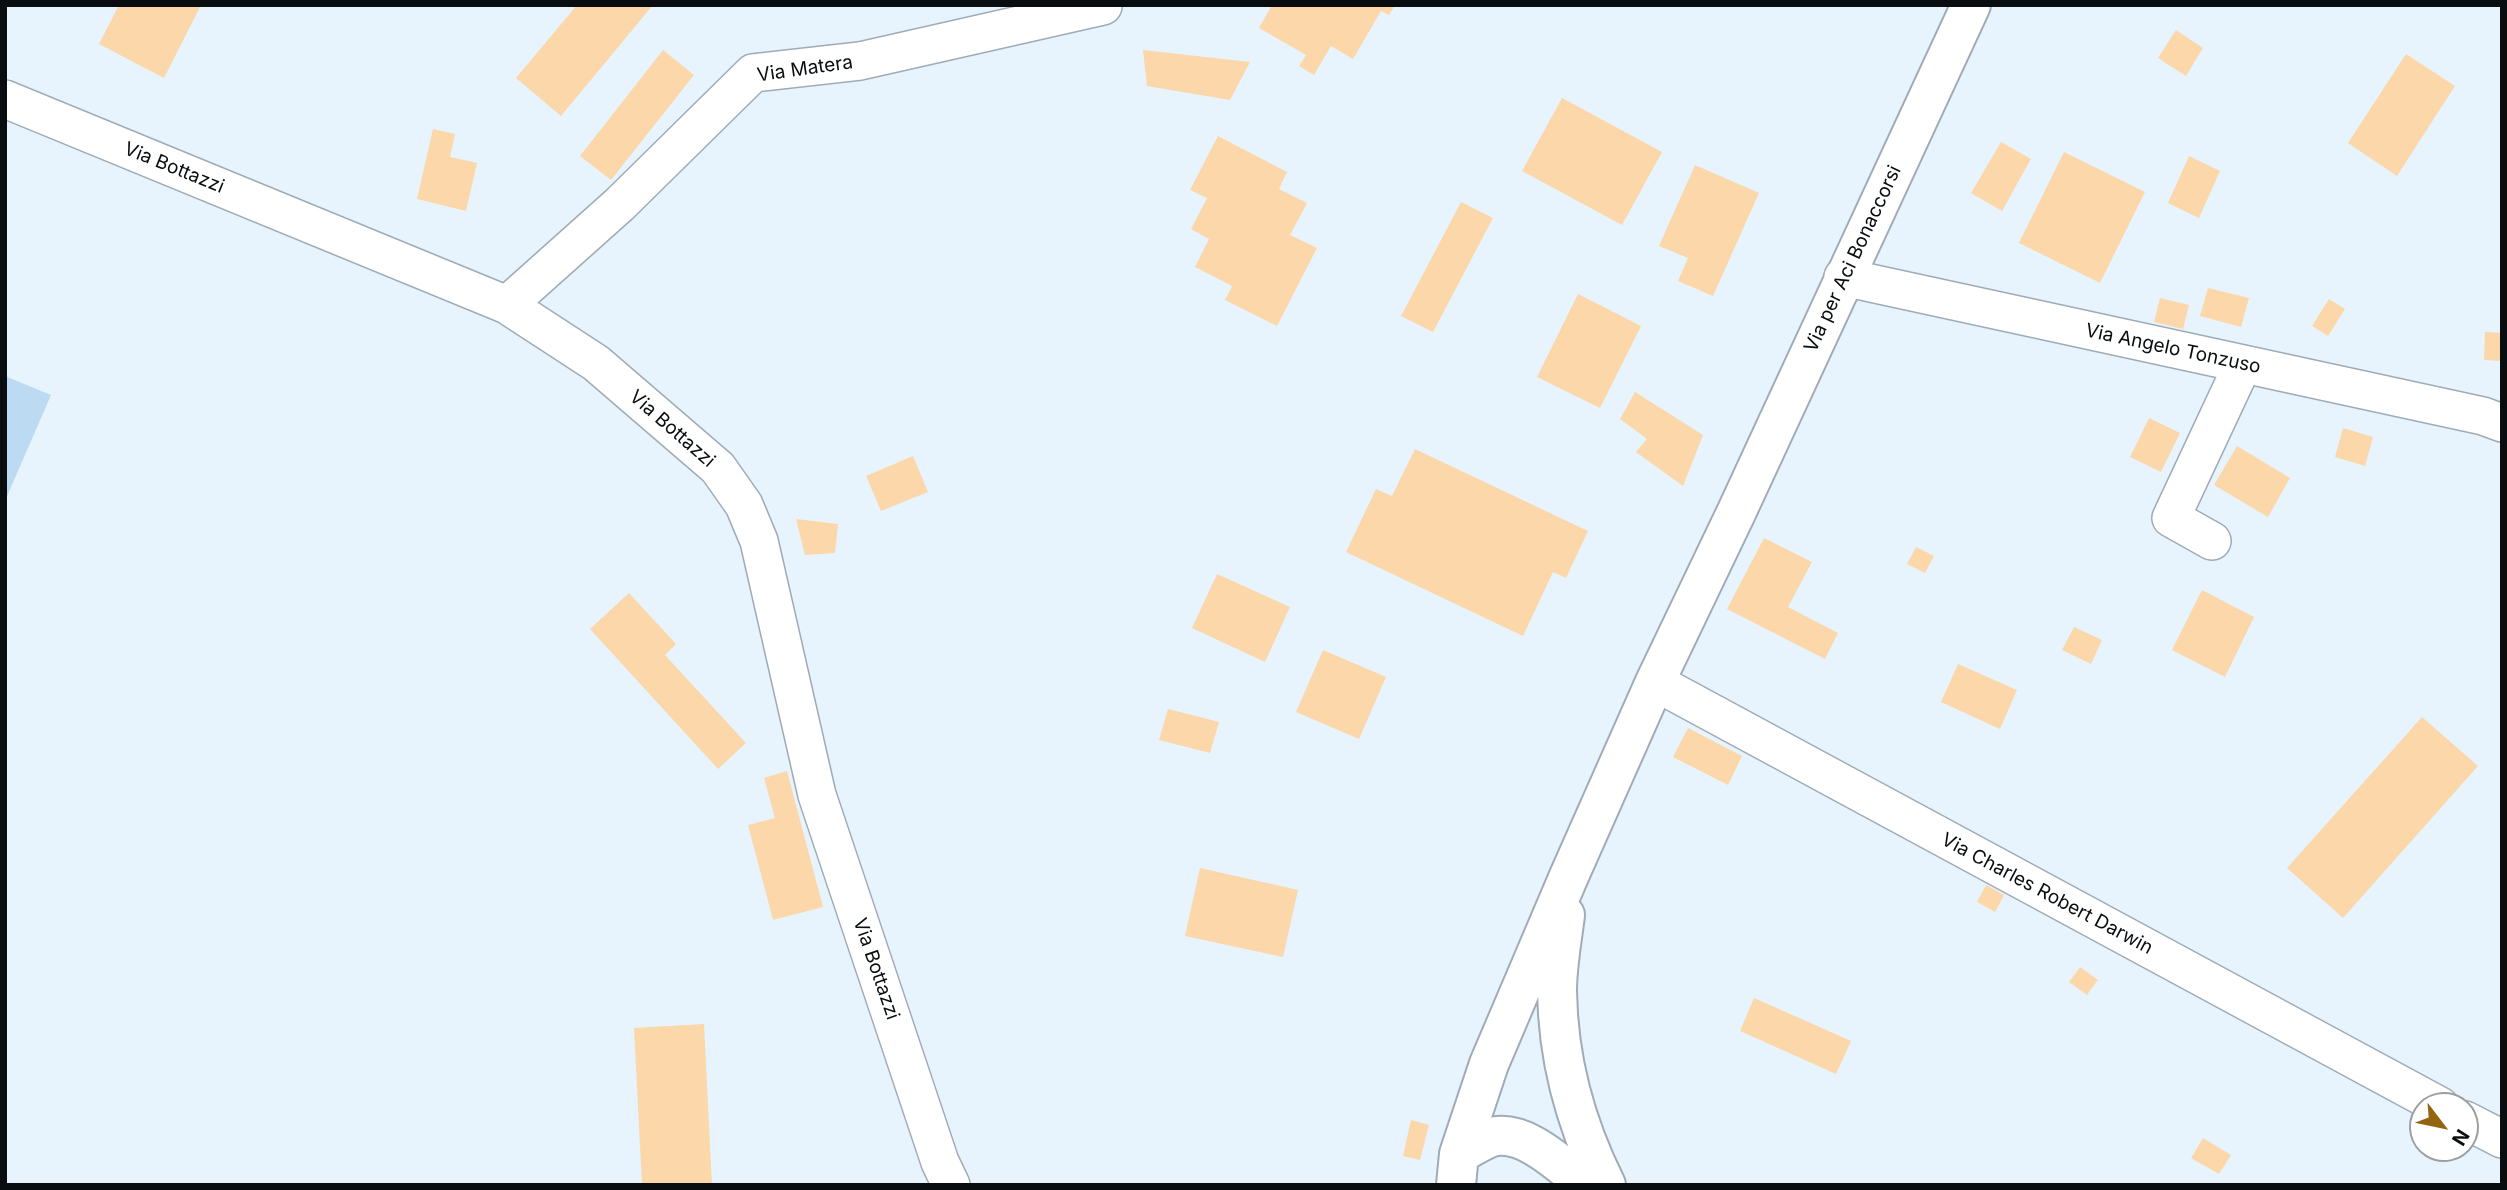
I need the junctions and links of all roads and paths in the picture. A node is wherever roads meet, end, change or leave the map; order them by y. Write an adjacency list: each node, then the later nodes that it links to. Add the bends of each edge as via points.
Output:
1 (1971, 5): 4 (main road, Via per Aci Bonaccorsi)
2 (1103, 6): 5 (street, Via Matera, via 860,61 753,72 620,204)
3 (5, 99): 5 (street, Via Bottazzi)
4 (1843, 277): 6 (street, Via Angelo Tonzuso); 9 (main road, Via per Aci Bonaccorsi)
5 (507, 305): 15 (street, Via Bottazzi, via 596,363 718,468 744,505 759,541 817,795)
6 (2243, 364): 7 (street, Via Angelo Tonzuso); 8 (street, via 2171,518)
7 (2502, 423)
8 (2212, 541)
9 (1655, 682): 10 (main road, Via per Aci Bonaccorsi); 11 (street, Via Charles Robert Darwin)
10 (1569, 876): 14 (main road, Via per Aci Bonaccorsi, via 1489,1063); 17 (main road, via 1557,990 1565,1073 1587,1148)
11 (2414, 1092)
12 (2479, 1127): 13 (street)
13 (2502, 1139)
14 (1461, 1174): 16 (main road, via 1491,1137 1512,1137 1533,1145)
15 (945, 1177)
16 (1586, 1185)
17 (1606, 1185)

